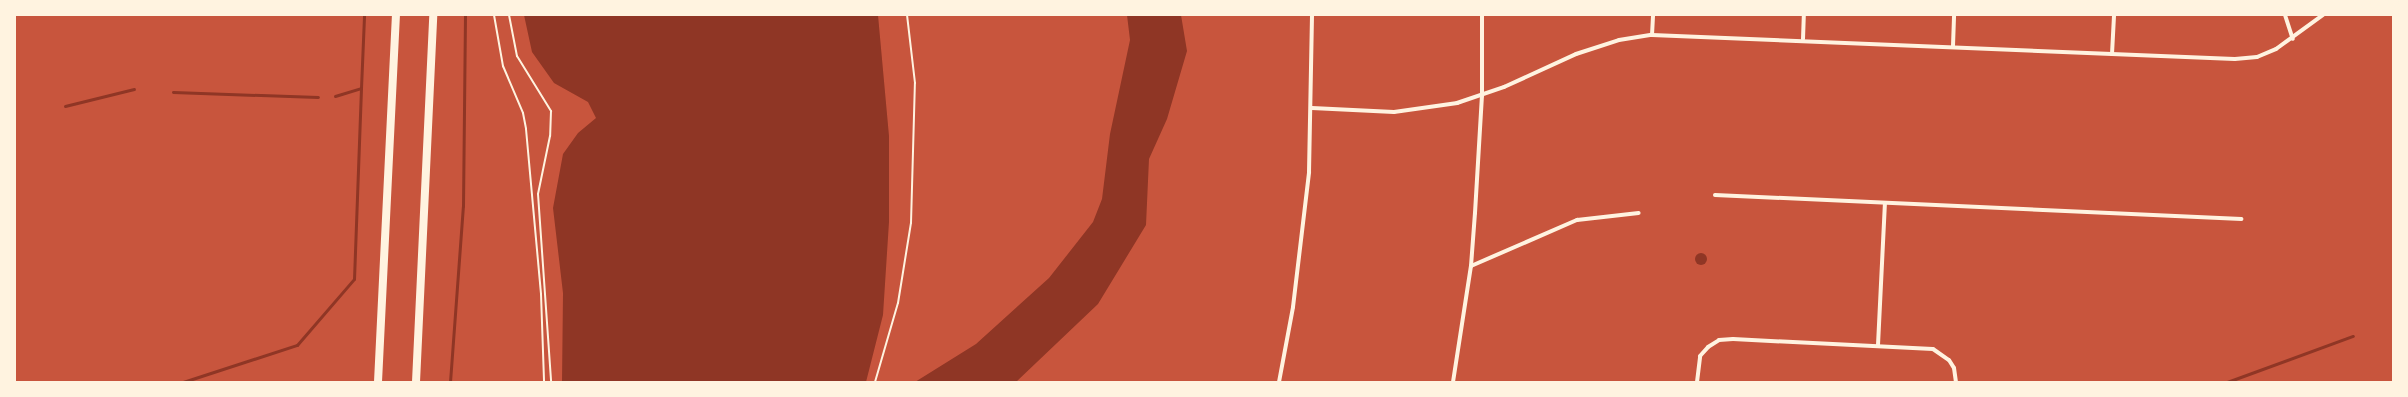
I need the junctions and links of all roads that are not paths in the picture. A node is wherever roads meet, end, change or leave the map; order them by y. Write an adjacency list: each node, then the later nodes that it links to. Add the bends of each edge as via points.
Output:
1 (396, 15): 25 (highway)
2 (433, 15): 26 (highway)
3 (1312, 15): 17 (street)
4 (1482, 15): 16 (street)
5 (1652, 15): 11 (street)
6 (1804, 15): 12 (street)
7 (1954, 15): 14 (street)
8 (2114, 15): 15 (street)
9 (2285, 15): 13 (street)
10 (2323, 15): 13 (street)
11 (1652, 35): 12 (street); 16 (street, via 1619,40 1576,54)
12 (1803, 39): 14 (street)
13 (2293, 39): 15 (street, via 2257,57 2236,59)
14 (1953, 46): 15 (street)
15 (2112, 54)
16 (1482, 96): 17 (street, via 1394,112); 22 (street)
17 (1312, 108): 27 (street, via 1300,257)
18 (1715, 195): 19 (street)
19 (1885, 203): 21 (street); 23 (street)
20 (1639, 213): 22 (street, via 1577,220)
21 (2241, 219)
22 (1471, 266): 28 (street)
23 (1878, 345): 24 (street, via 1942,352 1954,368); 29 (street, via 1719,340 1708,347 1699,362)
24 (1956, 380)
25 (378, 382)
26 (416, 382)
27 (1280, 382)
28 (1452, 382)
29 (1697, 382)

